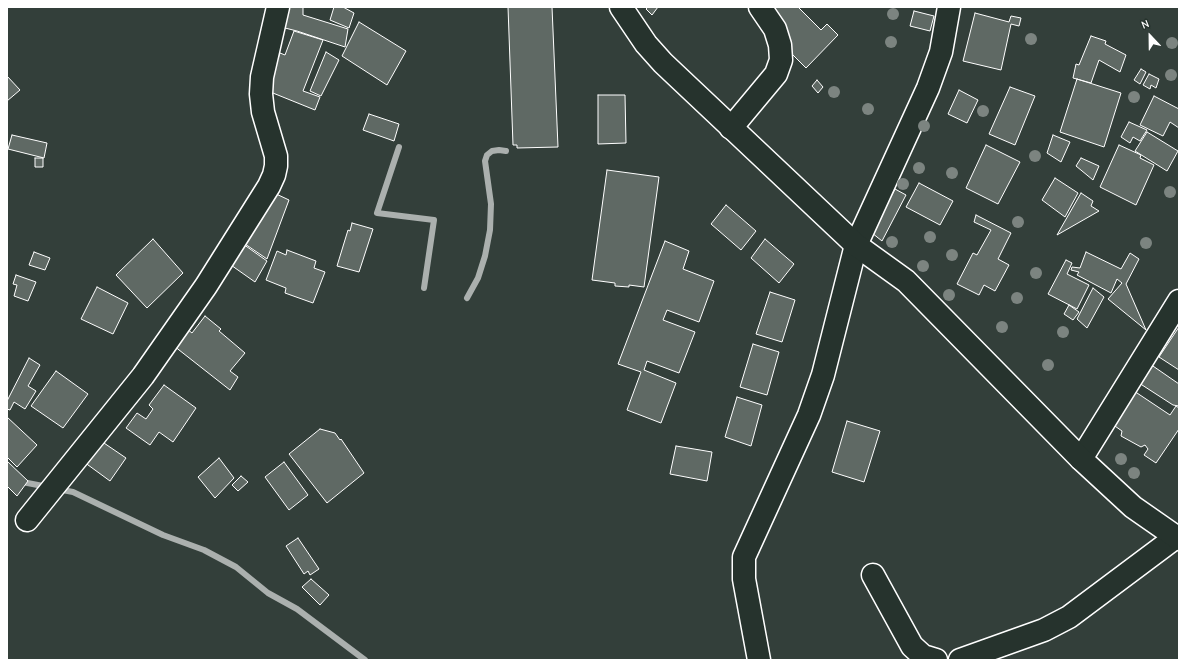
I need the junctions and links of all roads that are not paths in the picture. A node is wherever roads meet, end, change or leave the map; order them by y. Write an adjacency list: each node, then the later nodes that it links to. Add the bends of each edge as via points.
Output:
1 (278, 7): 9 (street, via 262,77 261,94 263,112 276,156 274,175 269,186 206,286 144,376)
2 (621, 7): 5 (street, via 646,44 663,63)
3 (760, 7): 5 (street, via 775,29 781,60 776,74)
4 (949, 7): 6 (street, via 942,52)
5 (731, 128): 6 (street)
6 (856, 245): 8 (street, via 906,281); 12 (street, via 823,375 809,415 744,557 744,579)
7 (1179, 301): 8 (street)
8 (1081, 459): 10 (street, via 1133,507)
9 (27, 520)
10 (1177, 538): 14 (street, via 1069,617 1044,630)
11 (873, 575): 13 (street, via 912,646 923,656)
12 (759, 660)
13 (936, 660)
14 (960, 660)

